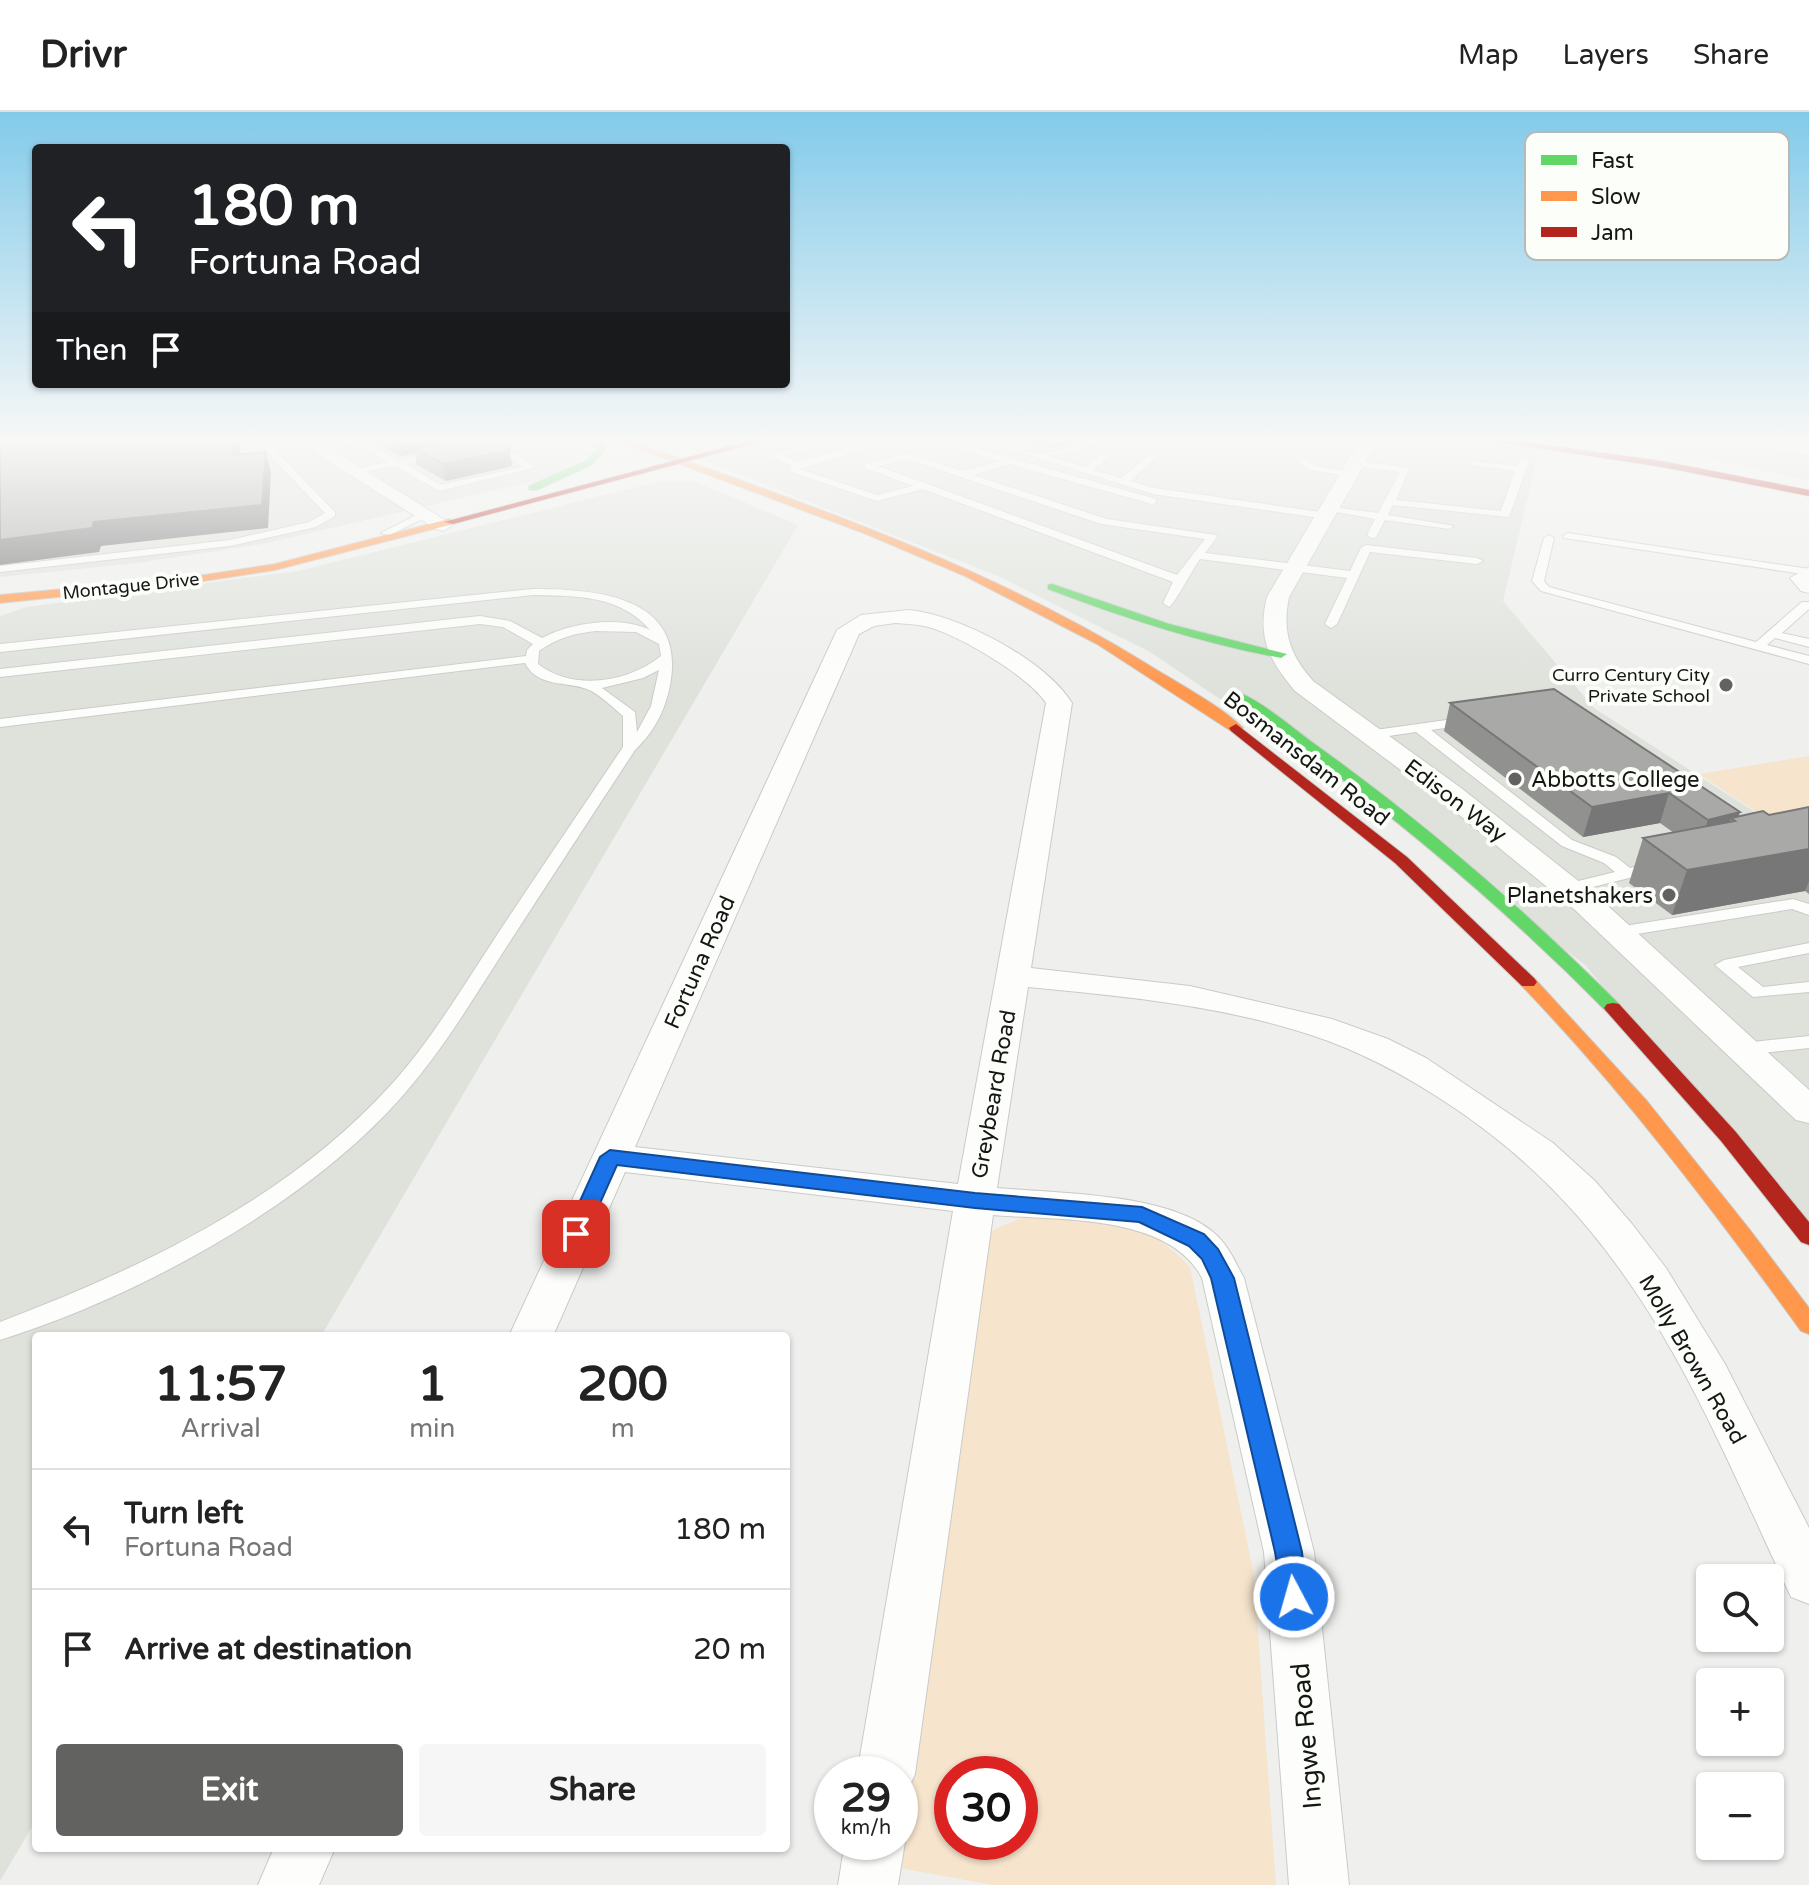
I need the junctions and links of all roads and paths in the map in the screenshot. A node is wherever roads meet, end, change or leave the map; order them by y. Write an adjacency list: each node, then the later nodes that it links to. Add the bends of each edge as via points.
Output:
1 (318, 523): 17 (lane, via 231,543)
2 (385, 523): 21 (main road, Montague Drive, via 213,561)
3 (439, 523): 11 (street)
4 (451, 523): 11 (main road, Montague Drive)
5 (847, 523): 59 (main road, Bosmansdam Road, via 1071,623 1193,701 1326,799 1514,968 1581,1038 1681,1153)
6 (1024, 523): 19 (lane)
7 (1110, 523): 14 (lane, via 1212,537)
8 (1324, 523): 16 (street)
9 (1379, 523): 13 (lane)
10 (1425, 523): 12 (lane)
11 (443, 525): 22 (main road, Montague Drive, via 249,571)
12 (1449, 526)
13 (1372, 535)
14 (1202, 552): 16 (lane); 19 (lane)
15 (1477, 561): 18 (lane, via 1370,547)
16 (1304, 566): 18 (lane); 31 (street, via 1278,597 1272,624)
17 (0, 569)
18 (1353, 575): 25 (lane)
19 (1179, 580): 23 (lane)
20 (1807, 584): 26 (lane); 32 (lane, via 1771,568 1568,536 1558,530 1538,531 1549,538 1538,581 1545,589)
21 (0, 588)
22 (0, 599)
23 (1169, 603)
24 (891, 618): 51 (street, Greybeard Road, via 944,624 1047,684 1058,696); 56 (street, Fortuna Road, via 872,619 849,630)
25 (1331, 624)
26 (1773, 634): 30 (lane); 32 (lane)
27 (1149, 641): 31 (main road, via 1036,581 1179,633)
28 (665, 642): 29 (lane, via 639,629 608,627 575,630); 33 (lane, via 641,609 586,594 533,592); 34 (lane)
29 (541, 643): 35 (lane); 37 (lane, via 506,624 480,620)
30 (1809, 643)
31 (1278, 644): 43 (street, Edison Way, via 1304,686)
32 (1757, 647): 36 (lane)
33 (0, 648)
34 (667, 657): 38 (lane, via 638,675); 44 (lane, via 656,714)
35 (530, 659): 38 (lane, via 537,672 550,678); 41 (lane)
36 (1809, 660)
37 (0, 673)
38 (588, 683): 44 (lane, via 630,715)
39 (1217, 683): 58 (main road, Bosmansdam Road, via 1299,737 1454,856 1570,964 1729,1134)
40 (1478, 719): 42 (lane)
41 (0, 723)
42 (1419, 728): 43 (lane); 46 (lane, via 1567,843 1610,860)
43 (1368, 735): 47 (street, Edison Way)
44 (630, 747): 60 (lane, via 428,1053 383,1106 314,1166 235,1222 148,1270)
45 (1669, 864): 46 (lane)
46 (1626, 873): 47 (lane)
47 (1568, 888): 49 (street, Edison Way)
48 (1809, 910): 49 (lane, via 1793,904)
49 (1618, 932): 54 (street, Edison Way)
50 (1809, 948): 52 (lane, via 1724,965 1759,993)
51 (1013, 976): 57 (street, Greybeard Road); 62 (street, Molly Brown Road, via 1169,991 1364,1041 1433,1077 1514,1130 1581,1191 1655,1287 1719,1394)
52 (1809, 987)
53 (1809, 1042): 54 (lane)
54 (1743, 1049): 55 (street, Edison Way)
55 (1809, 1111)
56 (610, 1157): 57 (street, Ingwe Road); 61 (street, Fortuna Road)
57 (975, 1200): 63 (street, Greybeard Road); 68 (street, Ingwe Road, via 1142,1215 1197,1240 1223,1278 1289,1552)
58 (1809, 1237)
59 (1809, 1325)
60 (0, 1331)
61 (533, 1332)
62 (1809, 1581)
63 (889, 1756)
64 (303, 1852): 66 (street)
65 (872, 1860): 67 (street)
66 (288, 1885)
67 (868, 1885)
68 (1319, 1885)

